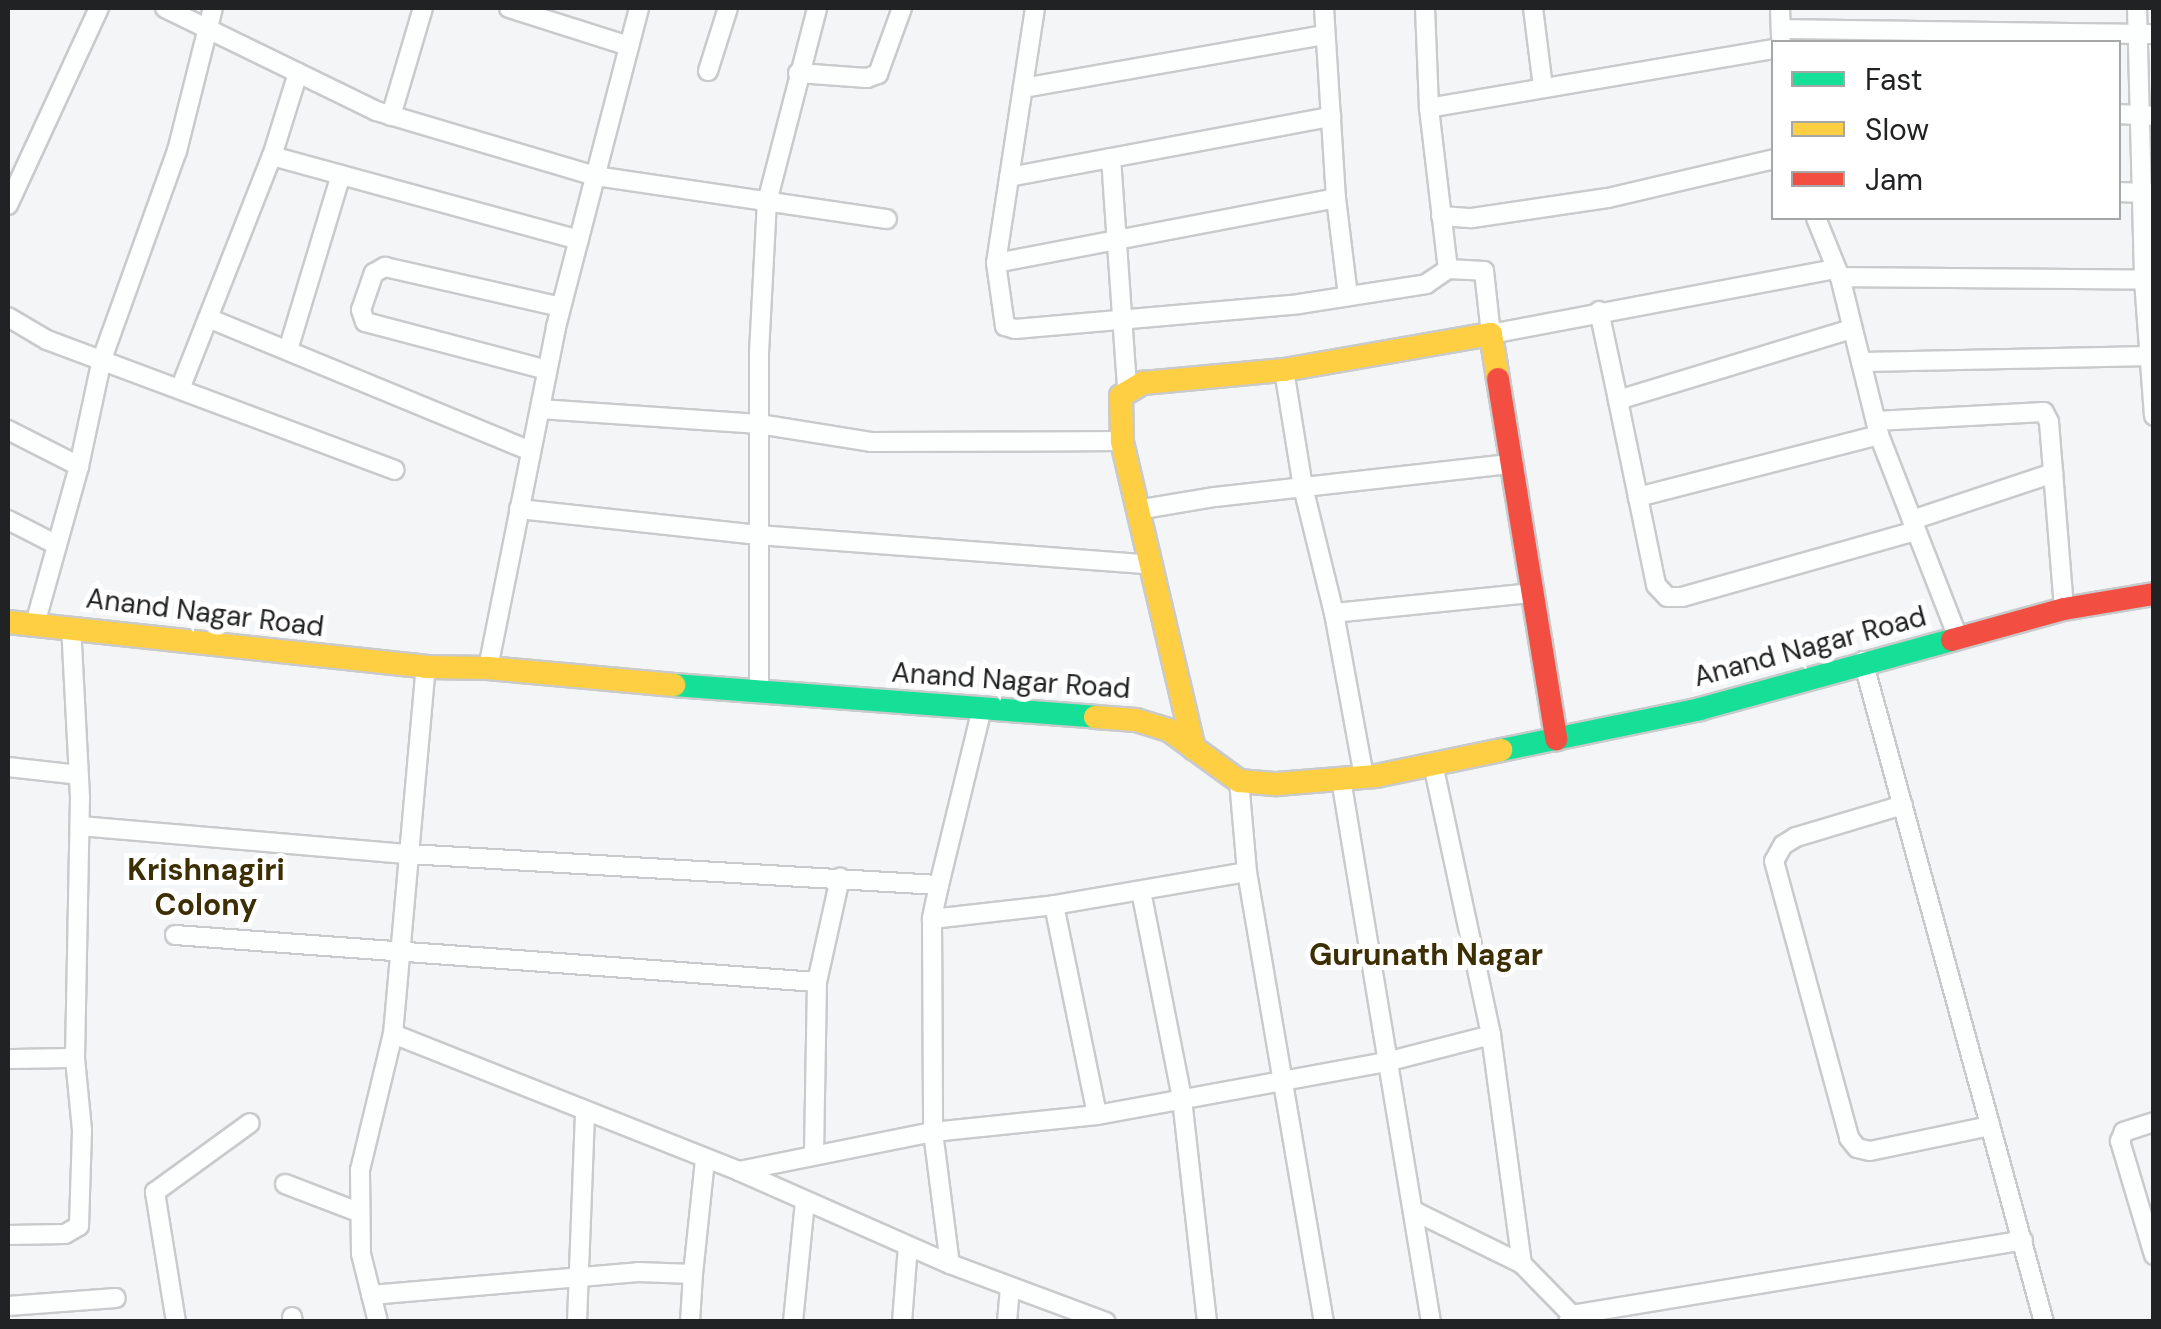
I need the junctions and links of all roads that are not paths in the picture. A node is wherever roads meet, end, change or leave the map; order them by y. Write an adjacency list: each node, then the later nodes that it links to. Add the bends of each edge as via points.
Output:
1 (99, 8): 42 (street)
2 (166, 8): 16 (street)
3 (213, 8): 16 (street)
4 (423, 8): 29 (street)
5 (509, 8): 20 (street)
6 (639, 8): 20 (street)
7 (728, 8): 22 (street)
8 (817, 8): 24 (street)
9 (902, 8): 24 (street, via 878,74)
10 (1036, 8): 26 (street)
11 (1324, 8): 18 (street)
12 (1425, 8): 27 (street)
13 (1533, 8): 25 (street)
14 (1780, 8): 19 (street)
15 (2137, 8): 17 (street)
16 (206, 27): 23 (street); 62 (street, via 177,151)
17 (2146, 34): 19 (street); 30 (street)
18 (1324, 35): 26 (street); 31 (street)
19 (1781, 36)
20 (629, 46): 36 (street)
21 (1771, 49): 25 (street)
22 (708, 71)
23 (298, 73): 29 (street); 32 (street)
24 (798, 73): 41 (street)
25 (1542, 86): 27 (street)
26 (1023, 88): 37 (street)
27 (1429, 108): 43 (street)
28 (2121, 114): 30 (street)
29 (391, 116): 36 (street)
30 (2148, 116): 39 (street)
31 (1331, 117): 33 (street); 40 (street)
32 (272, 156): 35 (street); 56 (street)
33 (1112, 158): 37 (street); 47 (street)
34 (1771, 160): 43 (street, via 1608,198 1472,218)
35 (342, 175): 46 (street); 60 (street)
36 (595, 176): 41 (street); 46 (street)
37 (1010, 178): 48 (street)
38 (2121, 192): 39 (street)
39 (2149, 193): 51 (street)
40 (1336, 198): 47 (street); 52 (street)
41 (767, 202): 44 (street); 71 (street)
42 (8, 205)
43 (1441, 216): 49 (street)
44 (888, 219)
45 (1817, 220): 50 (street)
46 (579, 240): 53 (street)
47 (1115, 240): 48 (street); 57 (street)
48 (996, 263): 57 (street, via 1006,326)
49 (1448, 269): 52 (street, via 1426,284); 59 (street, via 1484,271)
50 (1837, 273): 51 (street); 54 (street); 58 (street)
51 (2149, 280): 61 (street)
52 (1348, 296): 57 (street)
53 (561, 307): 64 (street); 64 (street, via 386,266 374,273 361,310 364,322)
54 (1599, 310): 59 (street); 68 (street)
55 (8, 316): 62 (street, via 47,340)
56 (208, 318): 60 (street); 66 (street)
57 (1125, 320): 67 (street)
58 (1851, 330): 63 (street); 68 (street)
59 (1491, 334): 65 (street); 76 (street)
60 (288, 350): 75 (street)
61 (2152, 356): 63 (street); 70 (street)
62 (102, 359): 66 (street); 77 (street)
63 (1861, 362): 72 (street)
64 (548, 370): 69 (street)
65 (1284, 370): 67 (street); 80 (street)
66 (180, 388): 78 (street)
67 (1127, 389): 74 (street, via 1120,396)
68 (1618, 400): 81 (street)
69 (540, 409): 71 (street); 75 (street)
70 (2154, 416)
71 (759, 424): 74 (street, via 870,442); 86 (street)
72 (1877, 428): 79 (street, via 2038,409 2049,422); 81 (street); 85 (street)
73 (8, 430): 77 (street)
74 (1122, 441): 83 (street)
75 (531, 451): 82 (street)
76 (1509, 464): 80 (street); 89 (street)
77 (79, 466): 87 (street)
78 (395, 470)
79 (2053, 473): 85 (street); 91 (street)
80 (1303, 487): 83 (street); 92 (street)
81 (1638, 497): 85 (street, via 1656,585 1668,597)
82 (520, 509): 86 (street); 99 (street)
83 (1136, 510): 88 (street)
84 (8, 520): 87 (street)
85 (1914, 526): 96 (street)
86 (757, 535): 88 (street); 100 (street)
87 (57, 545): 94 (street)
88 (1152, 565): 103 (street)
89 (1531, 593): 92 (street); 102 (street)
90 (2154, 594): 91 (street, Anand Nagar Road)
91 (2064, 610): 96 (street, Anand Nagar Road)
92 (1334, 613): 107 (street)
93 (8, 622): 94 (street, Anand Nagar Road)
94 (35, 624): 95 (street, Anand Nagar Road)
95 (71, 627): 98 (street, Anand Nagar Road); 106 (street)
96 (1958, 638): 97 (street, Anand Nagar Road)
97 (1863, 661): 102 (street, Anand Nagar Road, via 1700,709); 109 (street)
98 (426, 667): 99 (street, Anand Nagar Road); 111 (street)
99 (488, 668): 100 (street, Anand Nagar Road)
100 (759, 694): 101 (street, Anand Nagar Road)
101 (982, 708): 103 (street, Anand Nagar Road, via 1136,720 1170,730); 114 (street)
102 (1556, 739): 104 (street, Anand Nagar Road)
103 (1194, 750): 108 (street, Anand Nagar Road)
104 (1433, 764): 107 (street, Anand Nagar Road); 122 (street)
105 (8, 767): 106 (street)
106 (79, 775): 110 (street)
107 (1352, 778): 108 (street, Anand Nagar Road); 125 (street)
108 (1239, 781): 112 (street)
109 (1903, 805): 132 (street); 132 (street, via 1796,838 1774,861 1848,1138 1870,1151)
110 (80, 826): 111 (street); 123 (street)
111 (409, 854): 113 (street); 119 (street)
112 (1248, 872): 115 (street); 126 (street)
113 (840, 878): 114 (street); 120 (street)
114 (940, 885): 117 (street)
115 (1141, 891): 116 (street); 127 (street)
116 (1054, 905): 117 (street); 129 (street)
117 (932, 919): 133 (street)
118 (176, 934): 119 (street)
119 (401, 951): 120 (street); 121 (street)
120 (817, 982): 134 (street)
121 (393, 1034): 128 (street); 140 (street, via 360,1170)
122 (1492, 1035): 125 (street); 146 (street)
123 (75, 1058): 124 (street); 141 (street, via 82,1130 79,1226 65,1234)
124 (8, 1060)
125 (1390, 1061): 126 (street); 139 (street)
126 (1282, 1081): 127 (street); 163 (street)
127 (1182, 1100): 129 (street); 162 (street)
128 (585, 1111): 135 (street); 148 (street)
129 (1097, 1115): 133 (street)
130 (2154, 1122): 144 (street, via 2124,1132 2120,1141)
131 (250, 1124): 154 (street, via 156,1192)
132 (1990, 1126): 142 (street)
133 (933, 1132): 134 (street); 145 (street)
134 (814, 1152): 136 (street)
135 (705, 1159): 136 (street); 147 (street)
136 (739, 1171): 138 (street)
137 (285, 1184): 140 (street)
138 (804, 1201): 143 (street); 158 (street)
139 (1414, 1211): 146 (street); 164 (street)
140 (358, 1212): 150 (street)
141 (8, 1236)
142 (2023, 1240): 153 (street); 165 (street)
143 (908, 1246): 145 (street); 159 (street)
144 (2154, 1255)
145 (950, 1264): 149 (street)
146 (1522, 1264): 153 (street)
147 (693, 1274): 148 (street); 157 (street)
148 (578, 1278): 150 (street); 156 (street)
149 (1010, 1288): 160 (street); 161 (street)
150 (371, 1295): 155 (street)
151 (116, 1298): 152 (street)
152 (8, 1306)
153 (1570, 1318)
154 (176, 1322)
155 (378, 1322)
156 (578, 1322)
157 (690, 1322)
158 (793, 1322)
159 (902, 1322)
160 (1008, 1322)
161 (1106, 1322)
162 (1208, 1322)
163 (1324, 1322)
164 (1431, 1322)
165 (2044, 1322)

